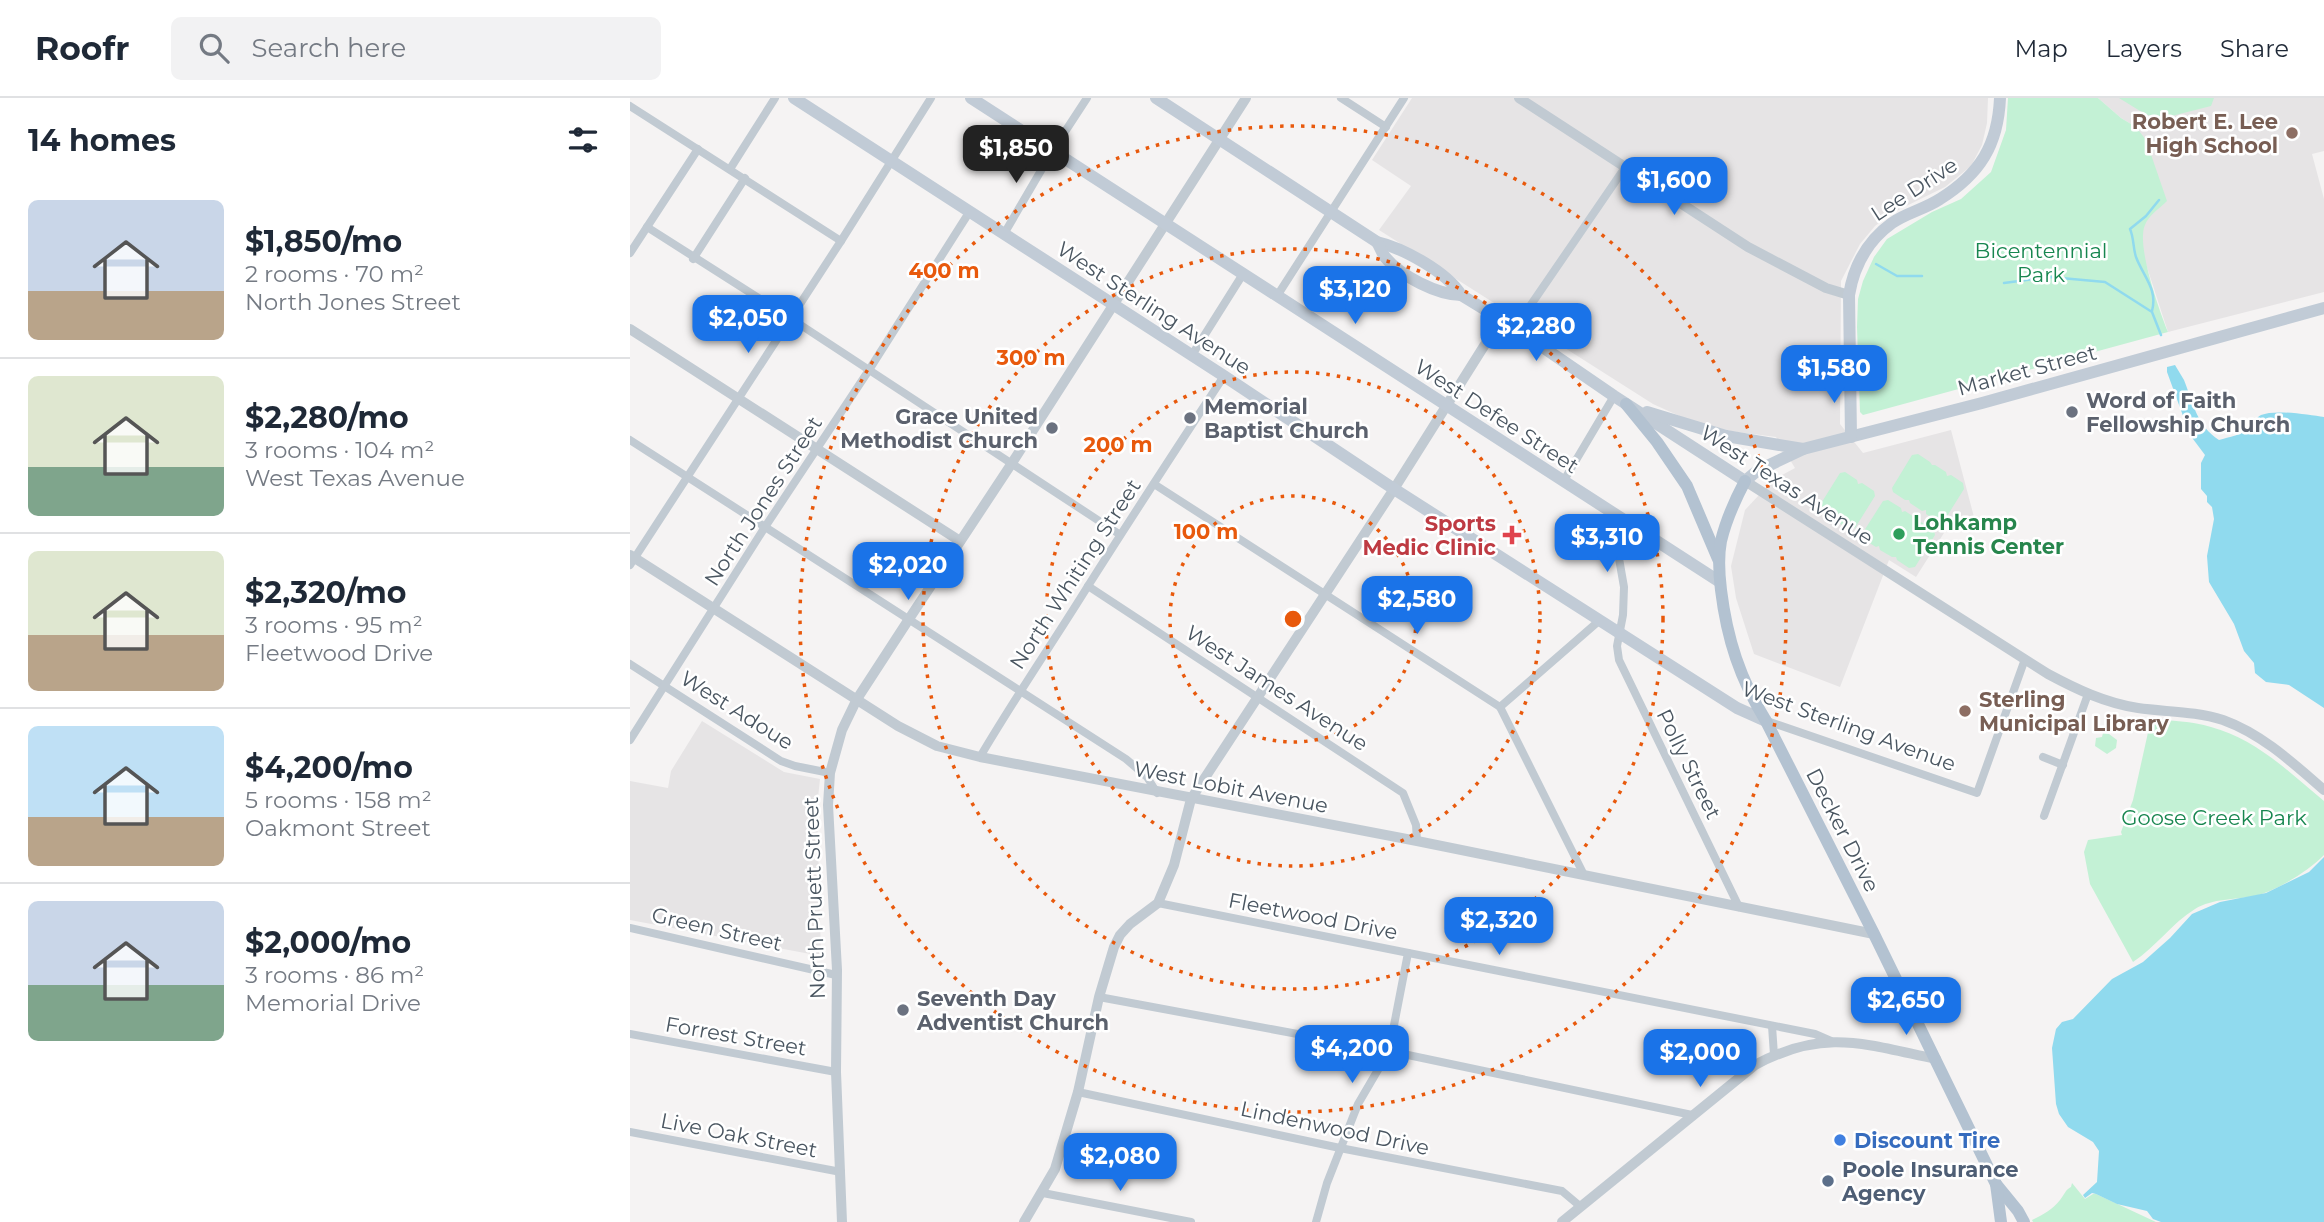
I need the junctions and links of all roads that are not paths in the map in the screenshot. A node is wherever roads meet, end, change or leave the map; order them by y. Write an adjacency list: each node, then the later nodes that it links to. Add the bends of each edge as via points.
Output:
1 (775, 98): 19 (street)
2 (794, 98): 17 (main road, West Sterling Avenue)
3 (931, 98): 17 (street)
4 (971, 98): 16 (main road, West Defee Street)
5 (1087, 98): 16 (street)
6 (1156, 98): 14 (main road, West Texas Avenue)
7 (1246, 98): 14 (street, North Pruett Street)
8 (1341, 98): 13 (street)
9 (1404, 98): 13 (street)
10 (1519, 98): 18 (street)
11 (2000, 98): 32 (main road, Lee Drive, via 1992,145 1983,162 1940,199 1893,222 1870,243 1851,278)
12 (630, 106): 15 (street)
13 (1386, 127): 22 (street)
14 (1219, 138): 22 (main road, West Texas Avenue); 23 (street, North Pruett Street)
15 (698, 149): 19 (street); 24 (street)
16 (1053, 150): 23 (main road, West Defee Street); 25 (street)
17 (890, 161): 21 (main road, West Sterling Avenue); 26 (street)
18 (1626, 166): 32 (street, via 1748,247 1826,288); 38 (street)
19 (730, 169): 20 (street)
20 (745, 178): 26 (street); 29 (street)
21 (970, 211): 25 (main road, West Sterling Avenue); 41 (street, North Jones Street)
22 (1330, 211): 27 (main road, West Texas Avenue); 33 (street)
23 (1166, 224): 30 (main road, West Defee Street); 34 (street, North Pruett Street)
24 (647, 227): 28 (street); 29 (street)
25 (1004, 234): 34 (main road, West Sterling Avenue)
26 (841, 241): 36 (street)
27 (1377, 242): 31 (main road, West Texas Avenue, via 1395,246 1424,263); 31 (main road, West Texas Avenue, via 1401,271 1428,287)
28 (630, 253)
29 (693, 259): 36 (street)
30 (1242, 274): 33 (main road, West Defee Street); 40 (street)
31 (1461, 295): 37 (main road, West Texas Avenue)
32 (1849, 295): 47 (main road, Lee Drive)
33 (1277, 296): 46 (main road, West Defee Street)
34 (1112, 305): 40 (main road, West Sterling Avenue); 51 (street, North Pruett Street)
35 (2324, 308): 47 (main road, Market Street)
36 (790, 318): 41 (street); 44 (street)
37 (1501, 319): 38 (main road, West Texas Avenue); 46 (street)
38 (1515, 328): 43 (main road, West Texas Avenue)
39 (630, 329): 44 (street)
40 (1192, 355): 42 (main road, West Sterling Avenue)
41 (869, 370): 50 (street, North Jones Street); 51 (street)
42 (1224, 376): 55 (street, North Whiting Street); 56 (main road, West Sterling Avenue)
43 (1614, 396): 45 (main road, West Texas Avenue); 54 (street)
44 (737, 398): 50 (street); 52 (street)
45 (1626, 404): 49 (main road, via 1726,436); 53 (main road, West Texas Avenue); 62 (main road, via 1687,486)
46 (1447, 406): 54 (main road, West Defee Street); 56 (street)
47 (1851, 437): 49 (main road, Market Street)
48 (630, 440): 52 (street)
49 (1803, 449): 53 (main road, Market Street)
50 (817, 450): 58 (street, North Jones Street); 60 (street)
51 (1012, 463): 59 (street); 60 (street, North Pruett Street)
52 (686, 477): 58 (street); 61 (street)
53 (1745, 481): 62 (main road, Decker Drive, via 1721,541); 70 (street, West Texas Avenue)
54 (1563, 482): 57 (main road, West Defee Street)
55 (1154, 484): 59 (street, North Whiting Street); 65 (street)
56 (1394, 489): 65 (street); 68 (main road, West Sterling Avenue)
57 (1622, 519): 63 (main road, West Defee Street); 69 (street, Polly Street, via 1616,547 1623,587)
58 (765, 527): 66 (street, North Jones Street); 67 (street)
59 (1119, 534): 64 (street, North Whiting Street)
60 (960, 541): 67 (street, North Pruett Street)
61 (631, 559): 66 (street, West Lobit Avenue)
62 (1719, 561): 63 (main road, Decker Drive)
63 (1720, 582): 78 (main road, Decker Drive, via 1728,638 1750,695)
64 (1088, 586): 73 (street, North Whiting Street); 75 (street, West James Avenue)
65 (1325, 593): 75 (street); 77 (street)
66 (715, 608): 72 (street, North Jones Street); 76 (street, West Lobit Avenue)
67 (909, 619): 73 (street); 76 (street, North Pruett Street)
68 (1600, 620): 69 (main road, West Sterling Avenue); 77 (street)
69 (1621, 634): 78 (main road, West Sterling Avenue, via 1737,708); 91 (street, Polly Street, via 1619,660)
70 (2025, 659): 74 (street, West Texas Avenue); 78 (street, West Sterling Avenue, via 1977,793)
71 (630, 664): 72 (street, West Adoue)
72 (664, 685): 79 (street, North Jones Street); 83 (street, West Adoue, via 781,761)
73 (1020, 691): 80 (street, North Whiting Street); 85 (street, via 1126,758)
74 (2088, 694): 82 (street); 84 (street, West Texas Avenue, via 2135,708 2223,720 2258,736)
75 (1258, 698): 86 (street); 88 (street, West James Avenue, via 1404,793)
76 (857, 699): 80 (street, West Lobit Avenue, via 937,746); 83 (street, North Pruett Street)
77 (1500, 707): 89 (street)
78 (1766, 721): 93 (main road, Decker Drive)
79 (630, 740)
80 (980, 757): 85 (street, West Lobit Avenue)
81 (2043, 757): 82 (street)
82 (2063, 765): 87 (street)
83 (830, 773): 95 (street, North Pruett Street)
84 (2324, 790)
85 (1157, 793): 86 (street, West Lobit Avenue)
86 (1191, 799): 88 (street, West Lobit Avenue); 90 (street, via 1174,865)
87 (2044, 816)
88 (1417, 841): 89 (street, West Lobit Avenue)
89 (1584, 876): 91 (street, West Lobit Avenue)
90 (1158, 904): 94 (street, Fleetwood Drive); 96 (street, via 1120,935)
91 (1739, 907): 93 (street, West Lobit Avenue)
92 (630, 928): 95 (street, Green Street)
93 (1874, 934): 102 (main road, Decker Drive)
94 (1408, 953): 97 (street, Fleetwood Drive); 100 (street)
95 (836, 975): 103 (street, North Pruett Street)
96 (1100, 997): 100 (street); 104 (street)
97 (1772, 1026): 99 (street, Fleetwood Drive); 101 (street)
98 (630, 1034): 103 (street, Forrest Street)
99 (1831, 1041): 101 (street); 102 (street)
100 (1389, 1051): 105 (street); 107 (street)
101 (1774, 1055): 105 (street)
102 (1936, 1059): 109 (main road, Decker Drive)
103 (836, 1072): 108 (street, North Pruett Street)
104 (1078, 1092): 107 (street, Lindenwood Drive); 110 (street)
105 (1692, 1115): 111 (street)
106 (630, 1132): 108 (street, Live Oak Street)
107 (1340, 1149): 111 (street, Lindenwood Drive, via 1562,1191); 115 (street)
108 (841, 1172): 112 (street, North Pruett Street)
109 (1996, 1184): 117 (main road, Decker Drive); 118 (main road, Decker Drive)
110 (1043, 1193): 113 (street); 114 (street)
111 (1581, 1207): 116 (street)
112 (842, 1222)
113 (1024, 1222)
114 (1191, 1222)
115 (1317, 1222)
116 (1562, 1222)
117 (2001, 1222)
118 (2024, 1222)

